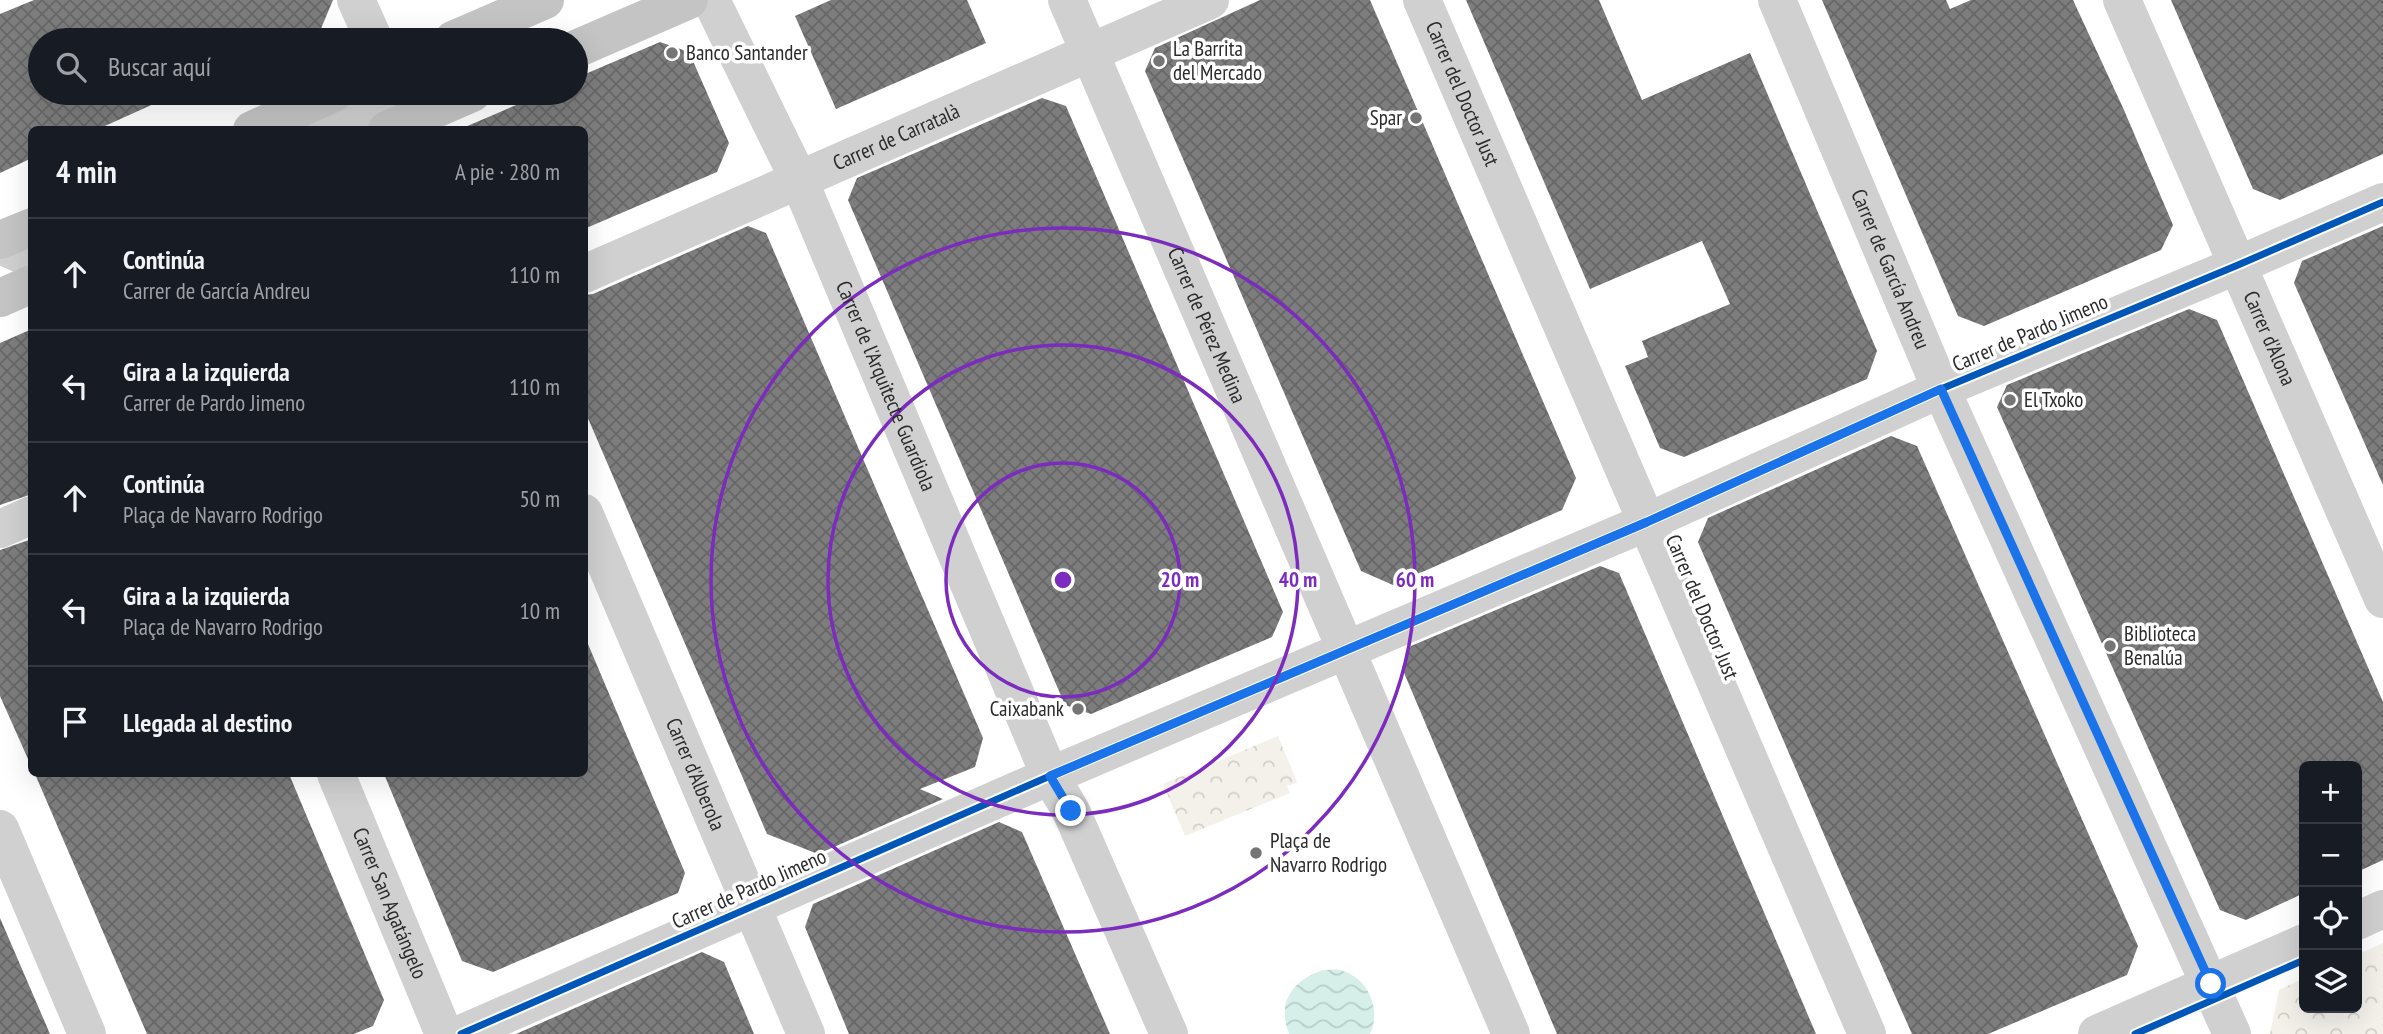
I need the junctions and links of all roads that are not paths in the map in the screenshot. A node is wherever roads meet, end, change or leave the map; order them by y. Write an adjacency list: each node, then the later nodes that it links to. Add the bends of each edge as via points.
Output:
1 (356, 0): 11 (street)
2 (545, 0): 12 (main road)
3 (554, 0): 13 (street)
4 (689, 0): 14 (main road)
5 (711, 0): 21 (street, Carrer de l'Arquitecte Guardiola)
6 (1067, 0): 15 (street, Carrer de Pérez Medina)
7 (1210, 0): 15 (street, Carrer de Carratalà)
8 (1422, 0): 33 (street, Carrer del Doctor Just)
9 (1777, 0): 30 (street, Carrer de García Andreu)
10 (2122, 0): 26 (street, Carrer d'Alona)
11 (369, 28)
12 (481, 28)
13 (507, 28)
14 (588, 43)
15 (1090, 53): 21 (street, Carrer de Carratalà); 36 (street, Carrer de Pérez Medina)
16 (307, 105): 19 (main road)
17 (420, 105): 18 (main road)
18 (402, 109): 20 (street)
19 (261, 126)
20 (333, 126)
21 (799, 180): 27 (street, Carrer de Carratalà); 37 (street, Carrer de l'Arquitecte Guardiola)
22 (2383, 202): 26 (street, Carrer de Pardo Jimeno)
23 (28, 229): 24 (main road)
24 (0, 243): 25 (street)
25 (28, 257)
26 (2238, 265): 30 (street, Carrer de Pardo Jimeno); 35 (street, Carrer d'Alona)
27 (588, 272)
28 (28, 286): 29 (main road)
29 (0, 298)
30 (1941, 389): 33 (street, Carrer de Pardo Jimeno); 44 (street, Carrer de García Andreu)
31 (28, 517): 34 (street)
32 (588, 522): 40 (street, Carrer d'Alberola)
33 (1647, 522): 36 (street, Carrer de Pardo Jimeno); 51 (street, Carrer del Doctor Just)
34 (0, 529)
35 (2383, 598)
36 (1346, 651): 37 (street); 50 (street)
37 (1050, 776): 40 (street, Carrer de Pardo Jimeno); 49 (street, via 1071,811)
38 (337, 777): 46 (street, Carrer San Agatángelo)
39 (0, 829): 45 (street)
40 (752, 907): 47 (street, Carrer de Pardo Jimeno); 48 (street, Carrer d'Alberola)
41 (2383, 909): 42 (street)
42 (2362, 918)
43 (2299, 945): 44 (street)
44 (2211, 984): 52 (street); 53 (street, Carrer de García Andreu)
45 (87, 1034)
46 (444, 1034)
47 (461, 1034)
48 (806, 1034)
49 (1169, 1034)
50 (1511, 1034)
51 (1867, 1034)
52 (2098, 1034)
53 (2232, 1034)

